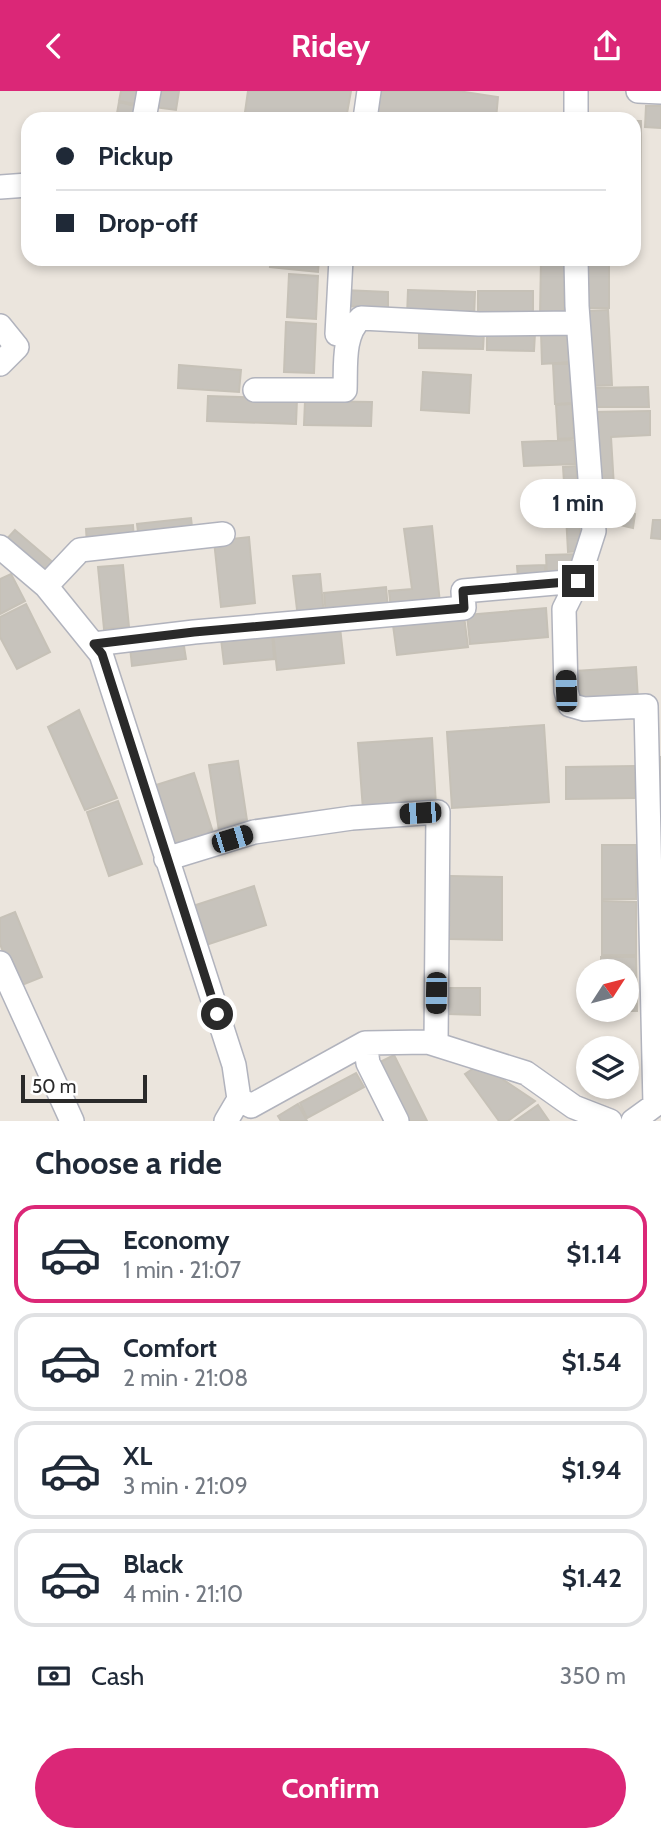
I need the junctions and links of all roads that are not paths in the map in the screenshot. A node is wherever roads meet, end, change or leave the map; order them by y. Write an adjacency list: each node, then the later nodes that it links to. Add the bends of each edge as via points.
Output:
1 (149, 91): 6 (street)
2 (369, 91): 7 (street)
3 (576, 91): 8 (street)
4 (638, 91): 5 (street)
5 (661, 92)
6 (145, 112)
7 (366, 112)
8 (576, 112)
9 (21, 186): 10 (street)
10 (0, 187)
11 (341, 266): 15 (street, via 337,334)
12 (576, 266): 13 (street)
13 (578, 323): 15 (street, via 360,319); 20 (street, via 594,531)
14 (0, 326): 16 (street, via 17,347)
15 (349, 336): 17 (street, via 345,390)
16 (0, 364)
17 (255, 390)
18 (223, 534): 21 (street, via 80,550)
19 (0, 547): 21 (street)
20 (578, 581): 22 (street, via 463,591 464,608); 28 (street, via 564,609 570,705 584,709 646,706)
21 (46, 586): 22 (street)
22 (94, 644): 23 (street, via 102,654)
23 (166, 859): 26 (street, via 254,832 438,812); 27 (street, via 234,1065)
24 (0, 963): 29 (street)
25 (365, 1043): 26 (street); 27 (street, via 251,1107); 31 (street, via 368,1063)
26 (436, 1044): 32 (street, via 526,1073 574,1107)
27 (239, 1099): 30 (street)
28 (658, 1104): 33 (street)
29 (72, 1121)
30 (226, 1121)
31 (397, 1121)
32 (610, 1121)
33 (633, 1121)

